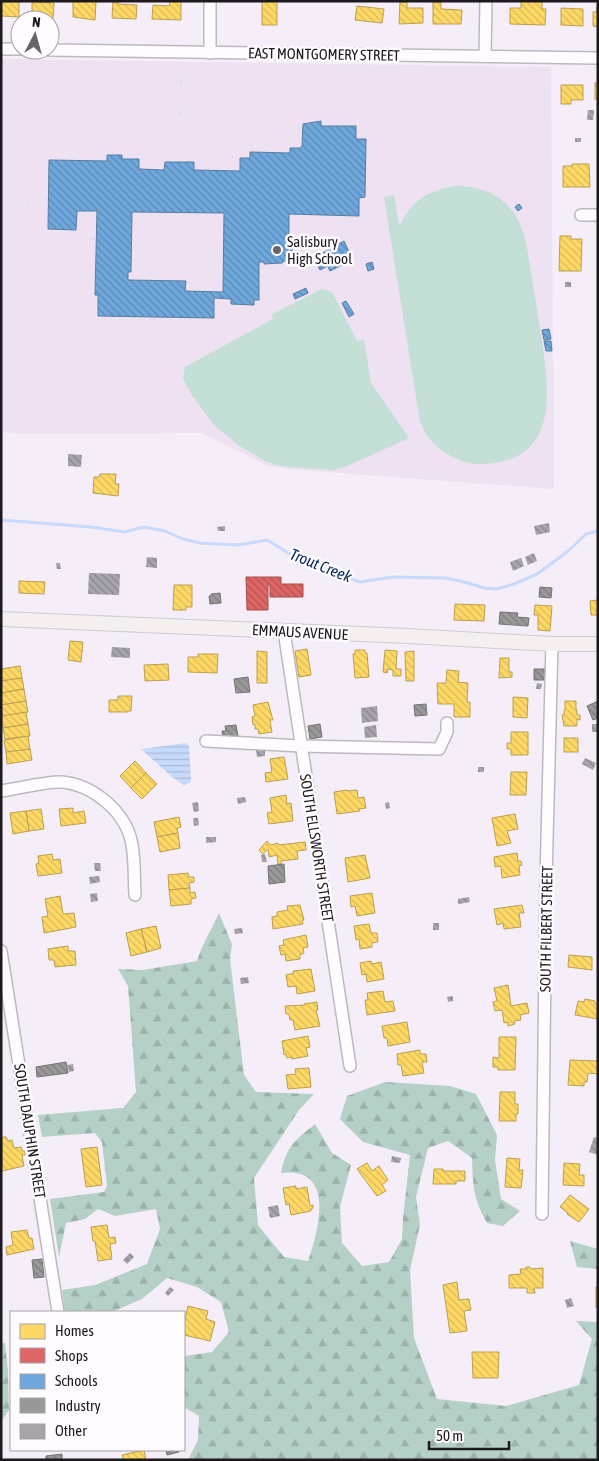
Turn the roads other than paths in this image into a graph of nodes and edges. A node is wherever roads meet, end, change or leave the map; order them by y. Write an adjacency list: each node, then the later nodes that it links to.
1 (210, 1): 4 (street)
2 (486, 1): 5 (street)
3 (60, 50): 4 (street, EAST MONTGOMERY STREET)
4 (210, 53): 5 (street, EAST MONTGOMERY STREET)
5 (485, 56): 6 (street, EAST MONTGOMERY STREET)
6 (598, 58)
7 (581, 214): 8 (street)
8 (598, 215)
9 (1, 619): 10 (main road, EMMAUS AVENUE)
10 (284, 631): 11 (main road, EMMAUS AVENUE); 15 (street, SOUTH ELLSWORTH STREET)
11 (552, 644): 12 (main road, EMMAUS AVENUE); 20 (street, SOUTH FILBERT STREET)
12 (598, 644)
13 (446, 723): 15 (street)
14 (206, 741): 15 (street)
15 (302, 746): 19 (street, SOUTH ELLSWORTH STREET)
16 (1, 791): 17 (street)
17 (135, 895)
18 (1, 951): 21 (street, SOUTH DAUPHIN STREET)
19 (350, 1066)
20 (542, 1214)
21 (58, 1311)

